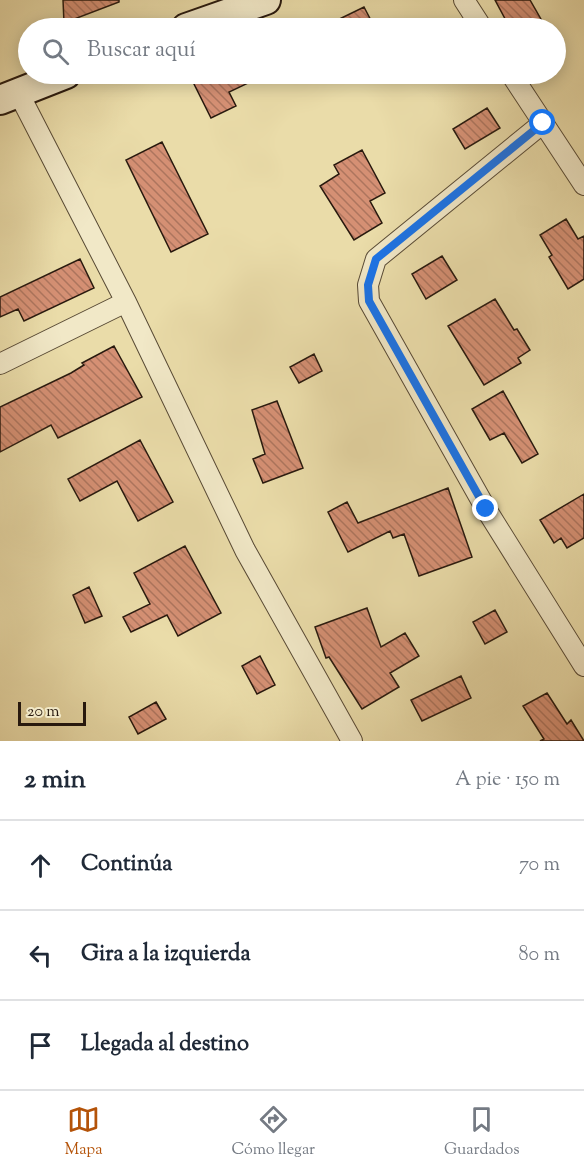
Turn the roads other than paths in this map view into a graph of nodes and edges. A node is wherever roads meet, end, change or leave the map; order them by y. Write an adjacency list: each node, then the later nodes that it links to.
1 (266, 0): 3 (main road)
2 (464, 0): 4 (street)
3 (215, 18)
4 (476, 18)
5 (40, 84): 7 (main road)
6 (518, 84): 8 (street)
7 (9, 96): 10 (street)
8 (543, 123): 9 (street); 12 (street)
9 (584, 185)
10 (126, 302): 11 (street); 13 (street)
11 (0, 364)
12 (584, 666)
13 (352, 741)

